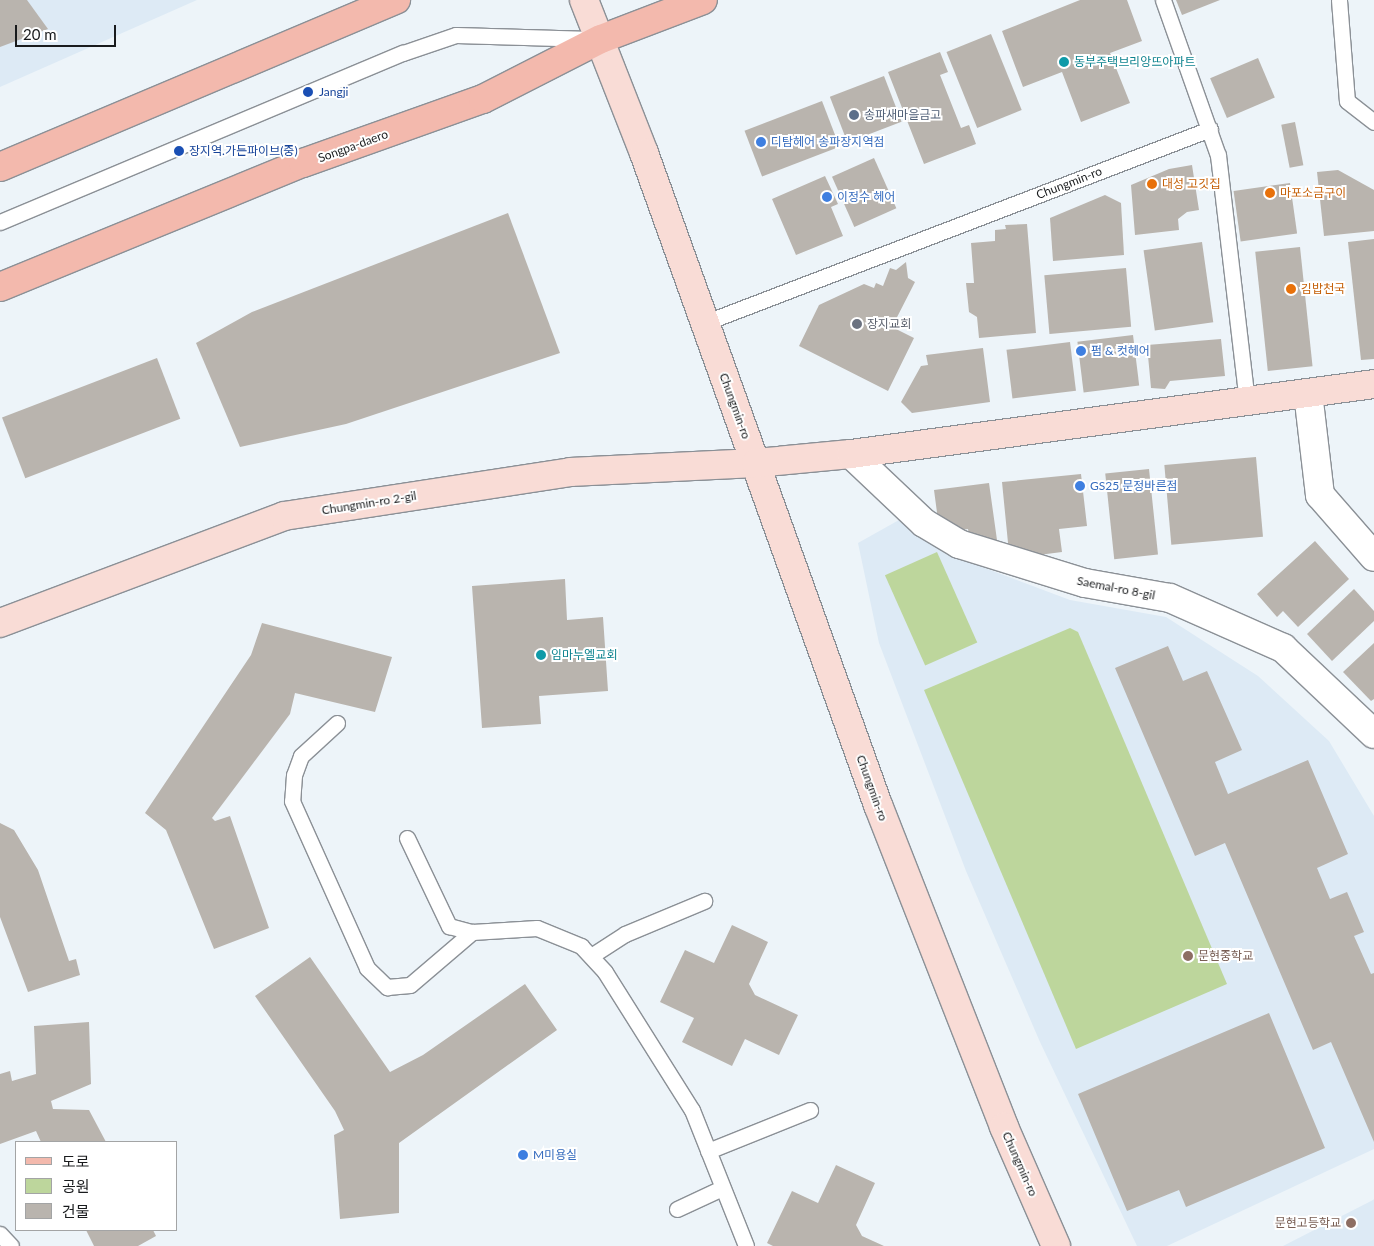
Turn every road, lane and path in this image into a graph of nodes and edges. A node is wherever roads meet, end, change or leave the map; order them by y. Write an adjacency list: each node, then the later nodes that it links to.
1 (396, 0): 9 (main road)
2 (584, 0): 6 (street, Chungmin-ro)
3 (703, 0): 6 (main road, Songpa-daero)
4 (1163, 0): 8 (lane)
5 (1339, 0): 7 (lane)
6 (601, 40): 10 (lane); 11 (main road, Songpa-daero); 12 (street, Chungmin-ro)
7 (1374, 122)
8 (1210, 129): 12 (lane, Chungmin-ro); 15 (lane)
9 (0, 167)
10 (0, 222)
11 (0, 287)
12 (704, 323): 17 (street, Chungmin-ro)
13 (1374, 384): 14 (street)
14 (1308, 393): 15 (street); 18 (street)
15 (1247, 401): 16 (street)
16 (851, 454): 17 (street); 21 (street, Saemal-ro 8-gil)
17 (756, 463): 19 (street, Chungmin-ro 2-gil); 33 (street, Chungmin-ro)
18 (1374, 557)
19 (0, 623)
20 (337, 723): 24 (lane)
21 (1374, 734)
22 (407, 838): 24 (lane)
23 (704, 901): 25 (lane)
24 (472, 932): 25 (lane)
25 (591, 956): 27 (lane)
26 (810, 1110): 27 (lane)
27 (708, 1151): 28 (lane)
28 (722, 1188): 29 (lane); 32 (lane)
29 (677, 1209)
30 (0, 1234): 31 (lane)
31 (11, 1246)
32 (746, 1246)
33 (1056, 1246)

